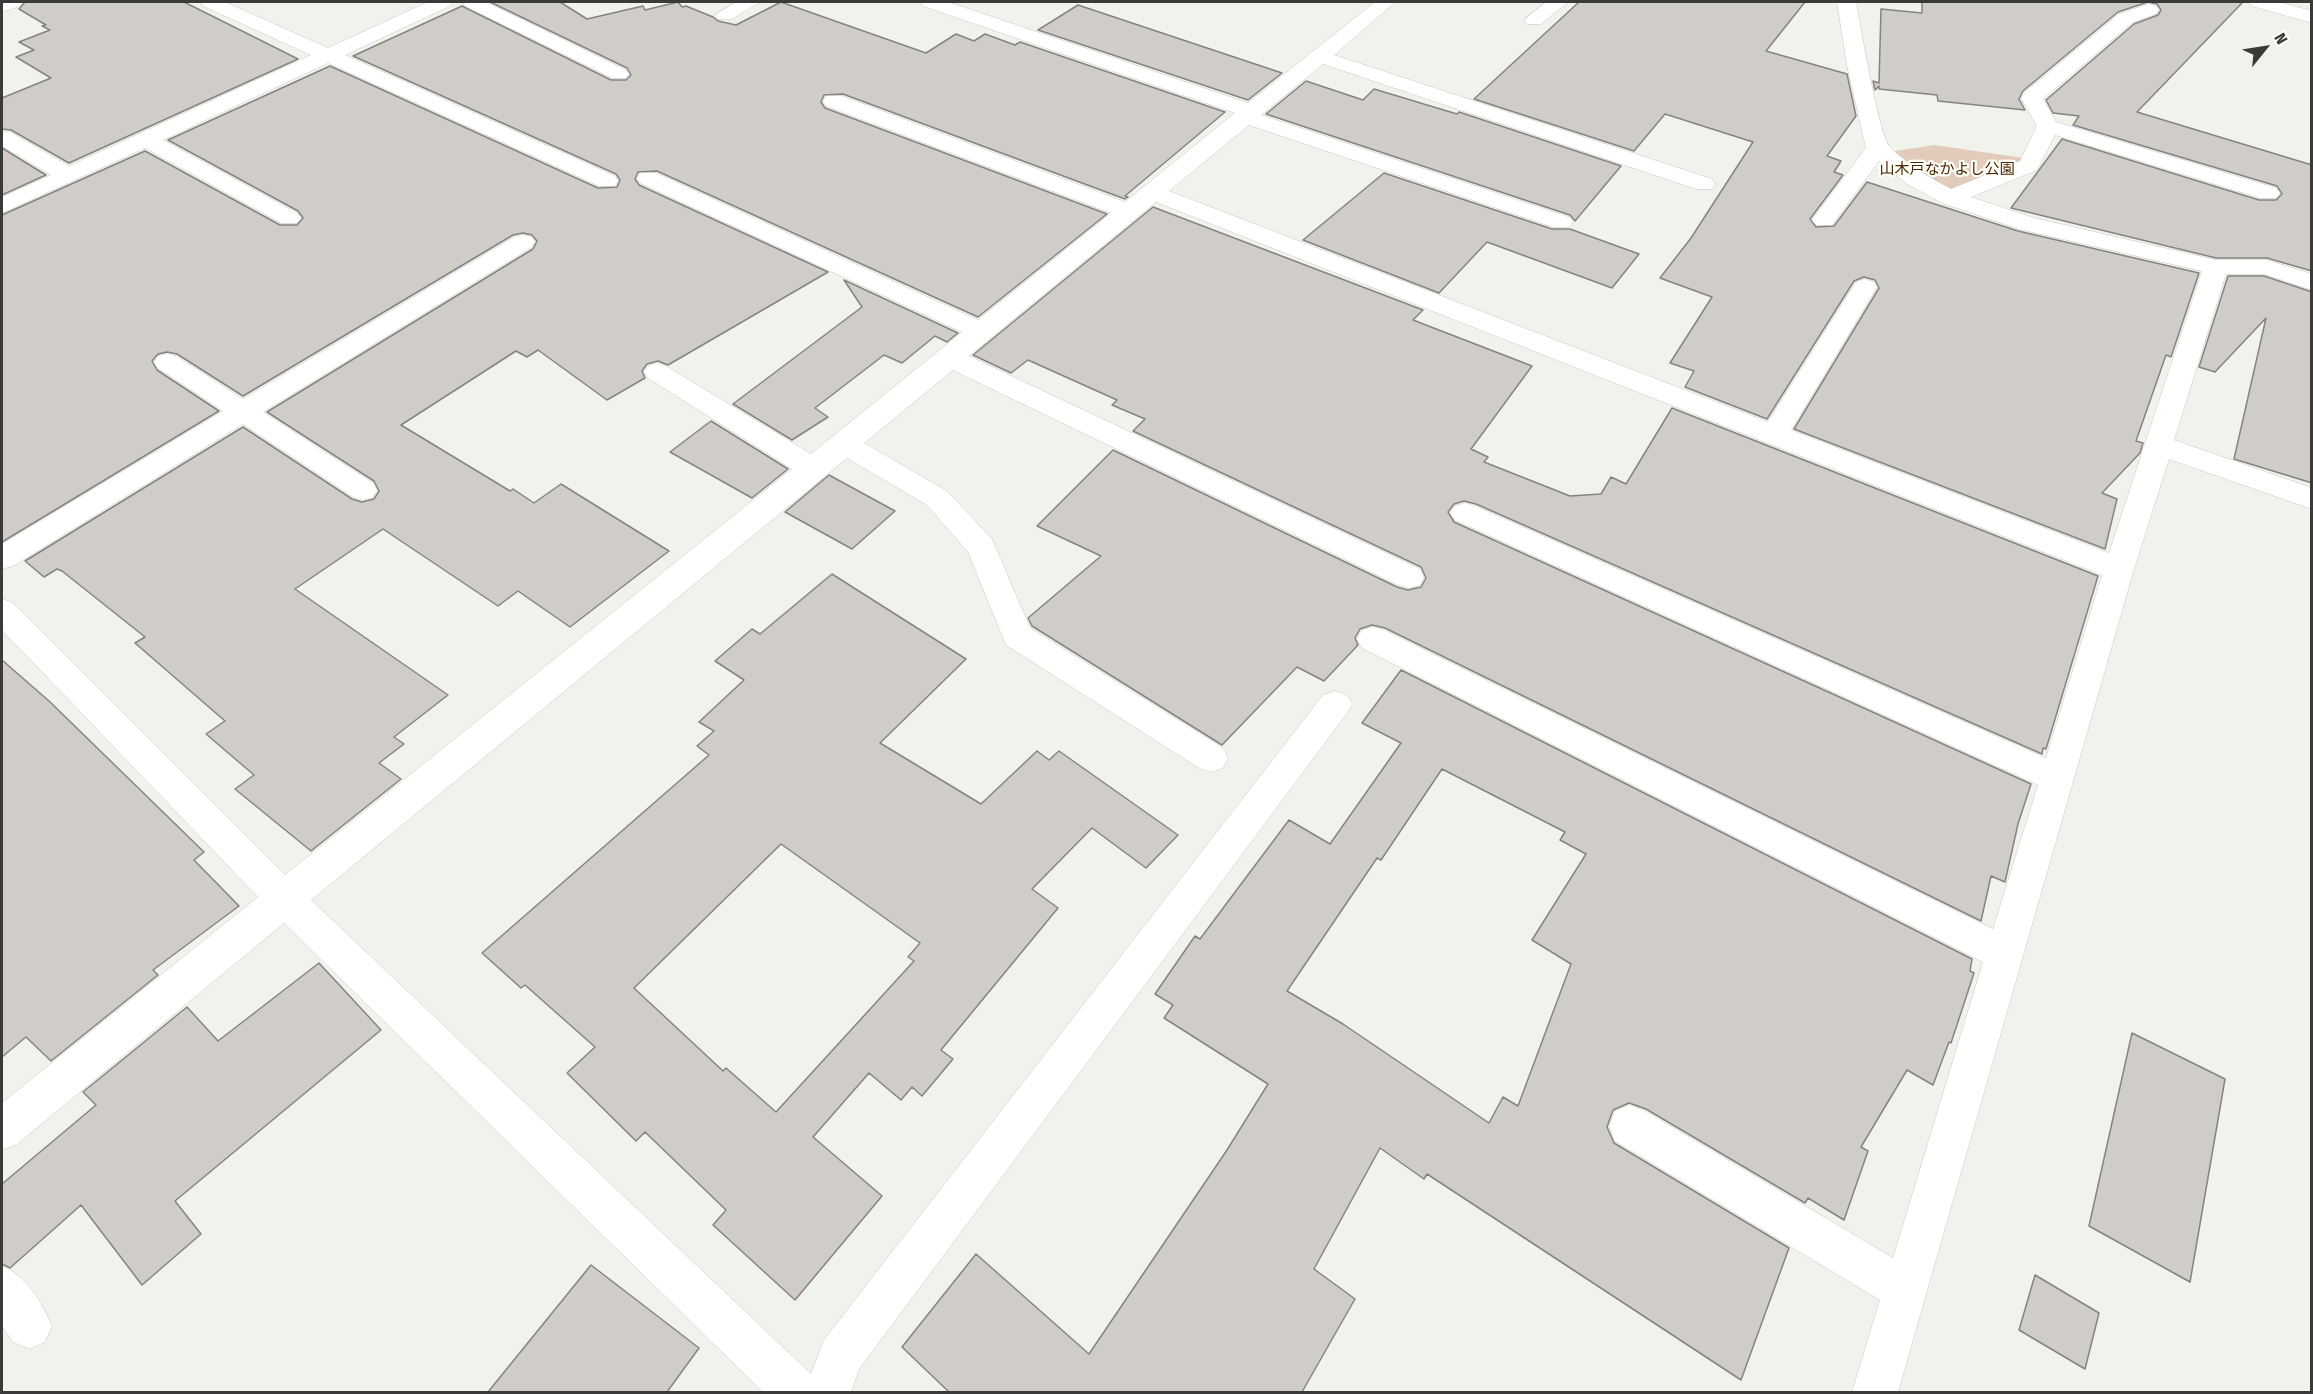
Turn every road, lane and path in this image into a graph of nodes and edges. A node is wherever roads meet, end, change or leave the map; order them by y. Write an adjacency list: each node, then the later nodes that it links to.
1 (13, 2): 11 (street)
2 (210, 2): 17 (street)
3 (443, 2): 17 (street)
4 (472, 2): 19 (street)
5 (750, 2): 14 (street)
6 (930, 2): 21 (street)
7 (1386, 2): 18 (street)
8 (1558, 2): 16 (street)
9 (1846, 2): 25 (street)
10 (2259, 2): 12 (street)
11 (2, 6)
12 (2286, 6): 15 (street)
13 (2149, 10): 22 (street)
14 (725, 15)
15 (2312, 17)
16 (1534, 20)
17 (325, 56): 24 (street); 28 (street)
18 (1318, 57): 21 (street); 29 (street)
19 (619, 74)
20 (834, 101): 34 (street)
21 (1249, 115): 30 (street); 37 (street)
22 (2048, 126): 31 (street); 32 (street)
23 (2, 137): 26 (street)
24 (147, 140): 26 (street); 35 (street)
25 (1877, 148): 32 (street); 36 (street)
26 (69, 176): 33 (street)
27 (648, 178): 44 (street)
28 (607, 181)
29 (1704, 184)
30 (1151, 192): 34 (street); 49 (street)
31 (2268, 193)
32 (1950, 198): 40 (street)
33 (2, 206)
34 (1128, 211): 44 (street)
35 (289, 218)
36 (1824, 220)
37 (1561, 222)
38 (523, 242): 48 (street)
39 (2312, 259): 41 (street)
40 (2216, 267): 41 (street); 51 (street)
41 (2267, 267): 42 (street)
42 (2312, 283)
43 (1865, 287): 49 (street)
44 (981, 330): 45 (street)
45 (949, 357): 50 (street); 58 (street)
46 (167, 362): 48 (street)
47 (657, 372): 52 (street)
48 (243, 412): 53 (street); 56 (street)
49 (1774, 435): 57 (street)
50 (843, 443): 52 (street); 62 (street)
51 (2159, 445): 54 (street); 57 (street)
52 (812, 468): 64 (street)
53 (363, 490)
54 (2312, 499)
55 (1465, 513): 63 (street)
56 (2, 558)
57 (2118, 569): 63 (street)
58 (1409, 577)
59 (2, 611): 64 (street)
60 (1373, 639): 65 (street)
61 (1335, 704): 72 (street)
62 (1211, 758)
63 (2057, 778): 65 (street)
64 (284, 899): 67 (street); 71 (street)
65 (2005, 954): 69 (street)
66 (1630, 1126): 69 (street)
67 (2, 1129)
68 (2, 1288): 70 (street)
69 (1905, 1290): 73 (street)
70 (29, 1326)
71 (796, 1392)
72 (828, 1392)
73 (1875, 1392)

